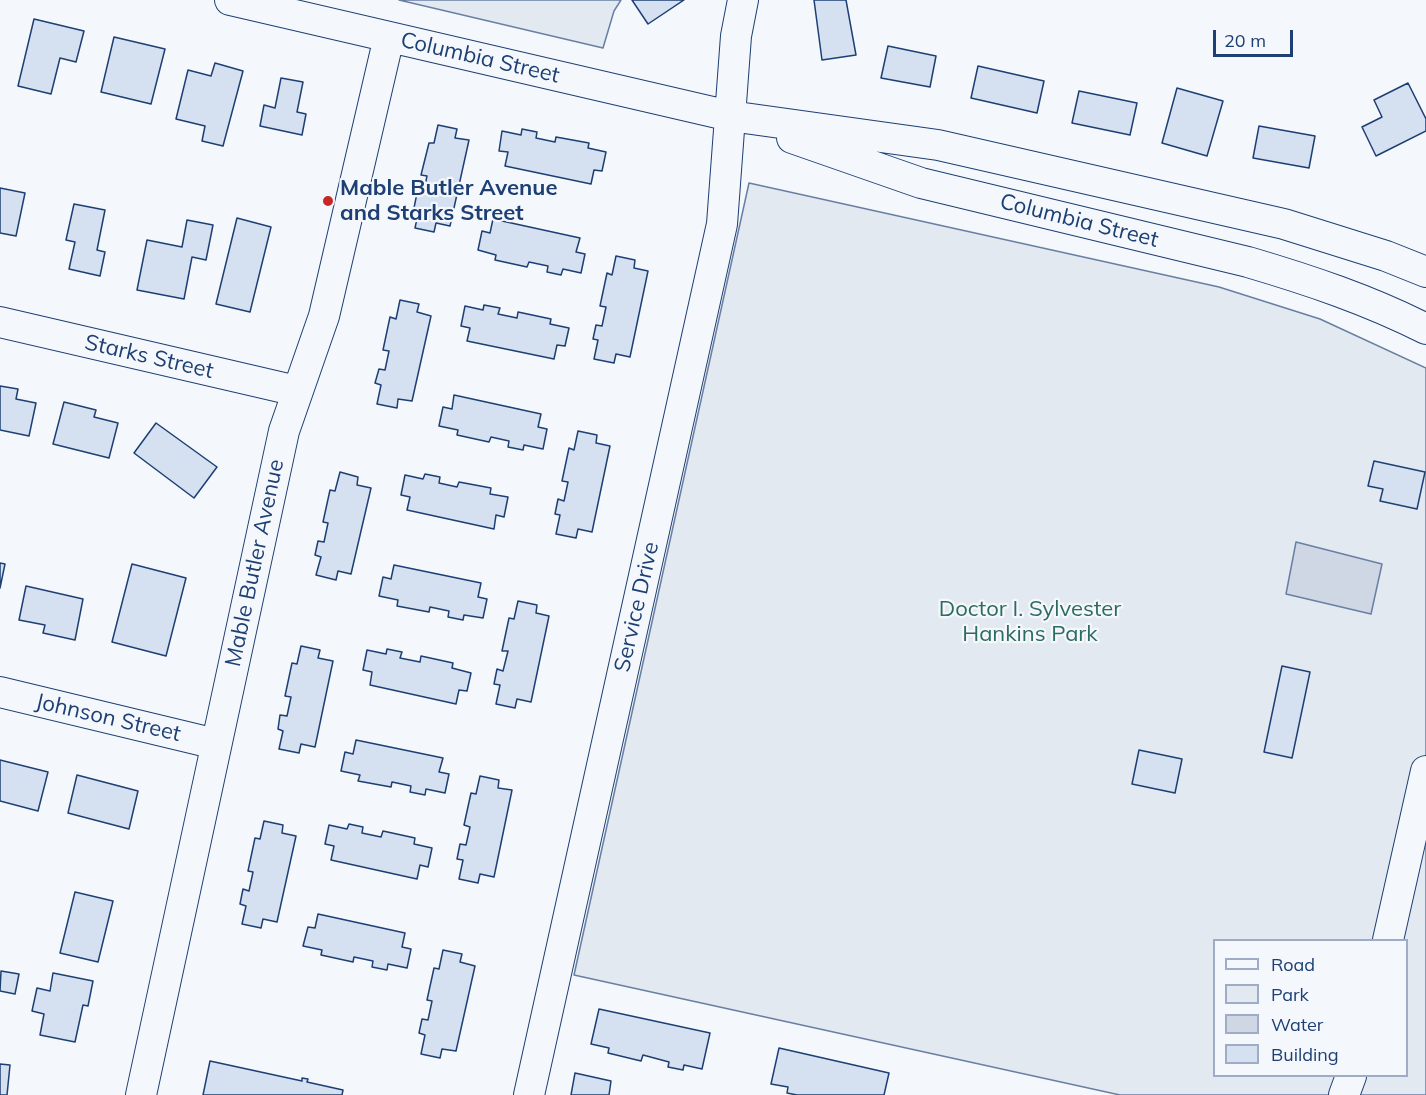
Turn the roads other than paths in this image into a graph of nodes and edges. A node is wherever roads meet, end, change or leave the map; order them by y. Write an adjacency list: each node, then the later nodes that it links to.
1 (230, 0): 3 (street, Columbia Street)
2 (743, 0): 4 (street, Service Drive)
3 (389, 37): 4 (street, Columbia Street); 8 (street, Mable Butler Avenue)
4 (730, 116): 5 (street, Columbia Street); 7 (street, Columbia Street); 15 (street, Service Drive)
5 (1426, 272)
6 (0, 322): 8 (street, Starks Street)
7 (1426, 329)
8 (297, 392): 10 (street, Mable Butler Avenue)
9 (0, 692): 10 (street, Johnson Street)
10 (216, 744): 14 (street, Mable Butler Avenue)
11 (1426, 771): 12 (street)
12 (1388, 939)
13 (1351, 1077): 16 (street)
14 (141, 1095)
15 (529, 1095)
16 (1344, 1095)

